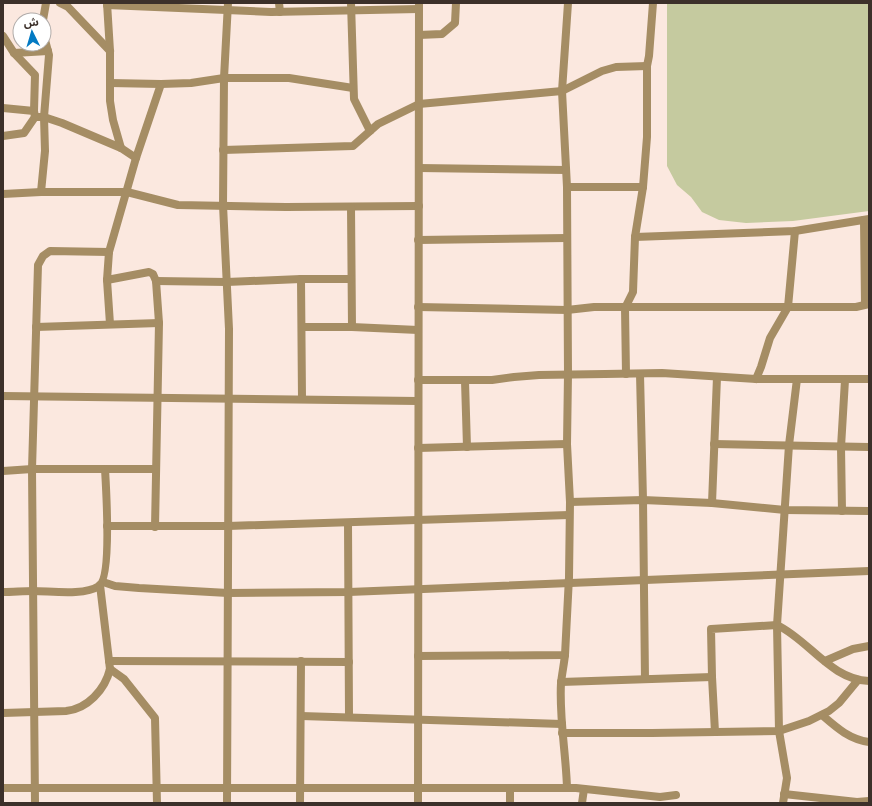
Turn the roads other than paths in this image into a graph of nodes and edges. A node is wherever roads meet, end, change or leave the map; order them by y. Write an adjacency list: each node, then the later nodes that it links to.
1 (60, 3): 14 (street)
2 (279, 3): 11 (street)
3 (456, 3): 12 (street)
4 (568, 3): 25 (street)
5 (653, 3): 18 (street)
6 (107, 4): 7 (street); 14 (street)
7 (174, 6): 9 (street)
8 (419, 6): 10 (street); 12 (street)
9 (228, 7): 11 (street); 21 (street)
10 (351, 7): 11 (street); 24 (street)
11 (280, 12)
12 (419, 35): 26 (street)
13 (3, 36): 17 (street)
14 (110, 50): 22 (street)
15 (31, 52): 17 (street)
16 (48, 52): 20 (street)
17 (14, 53): 19 (street)
18 (647, 66): 25 (street); 37 (street)
19 (35, 75): 20 (street); 28 (street)
20 (48, 77): 28 (street)
21 (224, 78): 23 (street); 24 (street); 32 (street)
22 (110, 83): 23 (street); 31 (street)
23 (161, 84): 33 (street)
24 (353, 88): 29 (street)
25 (562, 92): 26 (street); 35 (street)
26 (419, 104): 29 (street); 34 (street)
27 (3, 108): 28 (street)
28 (38, 115): 30 (street); 31 (street); 38 (street)
29 (370, 131): 32 (street)
30 (3, 136)
31 (121, 148): 33 (street)
32 (223, 150): 41 (street)
33 (136, 158): 39 (street)
34 (419, 168): 35 (street); 42 (street)
35 (566, 170): 36 (street)
36 (567, 187): 37 (street); 47 (street)
37 (643, 187): 46 (street)
38 (41, 192): 39 (street); 40 (street)
39 (127, 192): 41 (street); 49 (street)
40 (3, 194)
41 (223, 205): 43 (street); 54 (street)
42 (419, 206): 43 (street); 48 (street)
43 (351, 207): 51 (street)
44 (866, 219): 45 (street); 55 (street)
45 (795, 231): 46 (street); 57 (street)
46 (635, 237): 58 (street)
47 (567, 238): 48 (street); 59 (street)
48 (418, 240): 56 (street)
49 (109, 252): 52 (street); 62 (street)
50 (301, 279): 51 (street); 54 (street); 63 (street)
51 (352, 279): 64 (street)
52 (107, 280): 53 (street); 61 (street)
53 (156, 281): 54 (street); 60 (street)
54 (227, 282): 79 (street)
55 (867, 304): 57 (street)
56 (418, 307): 59 (street); 65 (street)
57 (788, 307): 58 (street); 70 (street)
58 (625, 308): 59 (street); 67 (street)
59 (567, 310): 66 (street)
60 (159, 323): 61 (street); 78 (street)
61 (110, 324): 62 (street)
62 (36, 327): 76 (street)
63 (302, 327): 64 (street); 80 (street)
64 (352, 327): 65 (street)
65 (418, 330): 73 (street)
66 (568, 374): 67 (street); 75 (street); 82 (street)
67 (626, 374): 68 (street)
68 (640, 374): 69 (street); 93 (street)
69 (717, 377): 70 (street); 83 (street)
70 (756, 379): 71 (street)
71 (797, 379): 74 (street); 84 (street)
72 (869, 379): 74 (street)
73 (418, 380): 75 (street); 81 (street)
74 (845, 380): 87 (street)
75 (465, 381): 86 (street)
76 (33, 395): 77 (street); 78 (street); 89 (street)
77 (3, 396)
78 (158, 397): 79 (street); 91 (street)
79 (229, 398): 80 (street); 103 (street)
80 (302, 399): 81 (street)
81 (418, 401): 88 (street)
82 (567, 444): 86 (street); 94 (street)
83 (714, 444): 84 (street); 95 (street)
84 (789, 445): 87 (street); 96 (street)
85 (869, 446): 87 (street)
86 (467, 447): 88 (street)
87 (841, 447): 97 (street)
88 (418, 448): 100 (street)
89 (32, 469): 90 (street); 92 (street); 111 (street)
90 (105, 469): 91 (street); 102 (street)
91 (156, 470): 104 (street)
92 (3, 471)
93 (643, 500): 94 (street); 95 (street); 107 (street)
94 (570, 502): 99 (street)
95 (712, 503): 96 (street)
96 (785, 510): 97 (street); 106 (street)
97 (842, 511): 98 (street)
98 (869, 511)
99 (569, 515): 100 (street); 108 (street)
100 (418, 520): 101 (street); 110 (street)
101 (348, 522): 103 (street); 113 (street)
102 (107, 526): 104 (street); 109 (street)
103 (228, 526): 104 (street); 114 (street)
104 (155, 527)
105 (869, 571): 106 (street)
106 (780, 574): 107 (street); 115 (street)
107 (643, 580): 108 (street); 125 (street)
108 (568, 583): 110 (street); 117 (street)
109 (101, 584): 111 (street); 114 (street); 123 (street)
110 (418, 589): 113 (street); 118 (street)
111 (33, 591): 112 (street); 129 (street)
112 (3, 592)
113 (349, 592): 114 (street); 122 (street)
114 (228, 593): 119 (street)
115 (777, 625): 121 (street); 124 (street); 136 (street)
116 (869, 646): 121 (street)
117 (565, 655): 118 (street); 128 (street)
118 (418, 656): 134 (street)
119 (228, 661): 120 (street); 123 (street); 142 (street)
120 (301, 661): 122 (street); 132 (street)
121 (825, 661): 126 (street)
122 (349, 662): 133 (street)
123 (110, 665): 129 (street); 141 (street)
124 (712, 677): 125 (street); 137 (street)
125 (645, 679): 128 (street)
126 (858, 680): 127 (street); 131 (street)
127 (869, 681)
128 (561, 682): 135 (street)
129 (35, 712): 130 (street); 145 (street)
130 (3, 713)
131 (822, 715): 136 (street); 139 (street)
132 (301, 716): 133 (street); 146 (street)
133 (349, 717): 134 (street)
134 (418, 719): 135 (street); 147 (street)
135 (562, 724): 138 (street)
136 (779, 731): 137 (street); 149 (street)
137 (715, 732): 138 (street)
138 (562, 733): 144 (street)
139 (869, 742)
140 (3, 788): 145 (street)
141 (156, 788): 142 (street); 145 (street); 155 (street)
142 (227, 788): 146 (street); 156 (street)
143 (510, 788): 144 (street); 147 (street); 159 (street)
144 (567, 788): 148 (street)
145 (35, 789): 154 (street)
146 (300, 789): 147 (street); 157 (street)
147 (418, 789): 158 (street)
148 (584, 789): 151 (street); 160 (street)
149 (784, 794): 153 (street); 161 (street)
150 (676, 795): 151 (street)
151 (660, 800)
152 (869, 801): 153 (street)
153 (857, 802)
154 (35, 803)
155 (157, 803)
156 (227, 803)
157 (300, 803)
158 (418, 803)
159 (510, 803)
160 (582, 803)
161 (783, 803)

